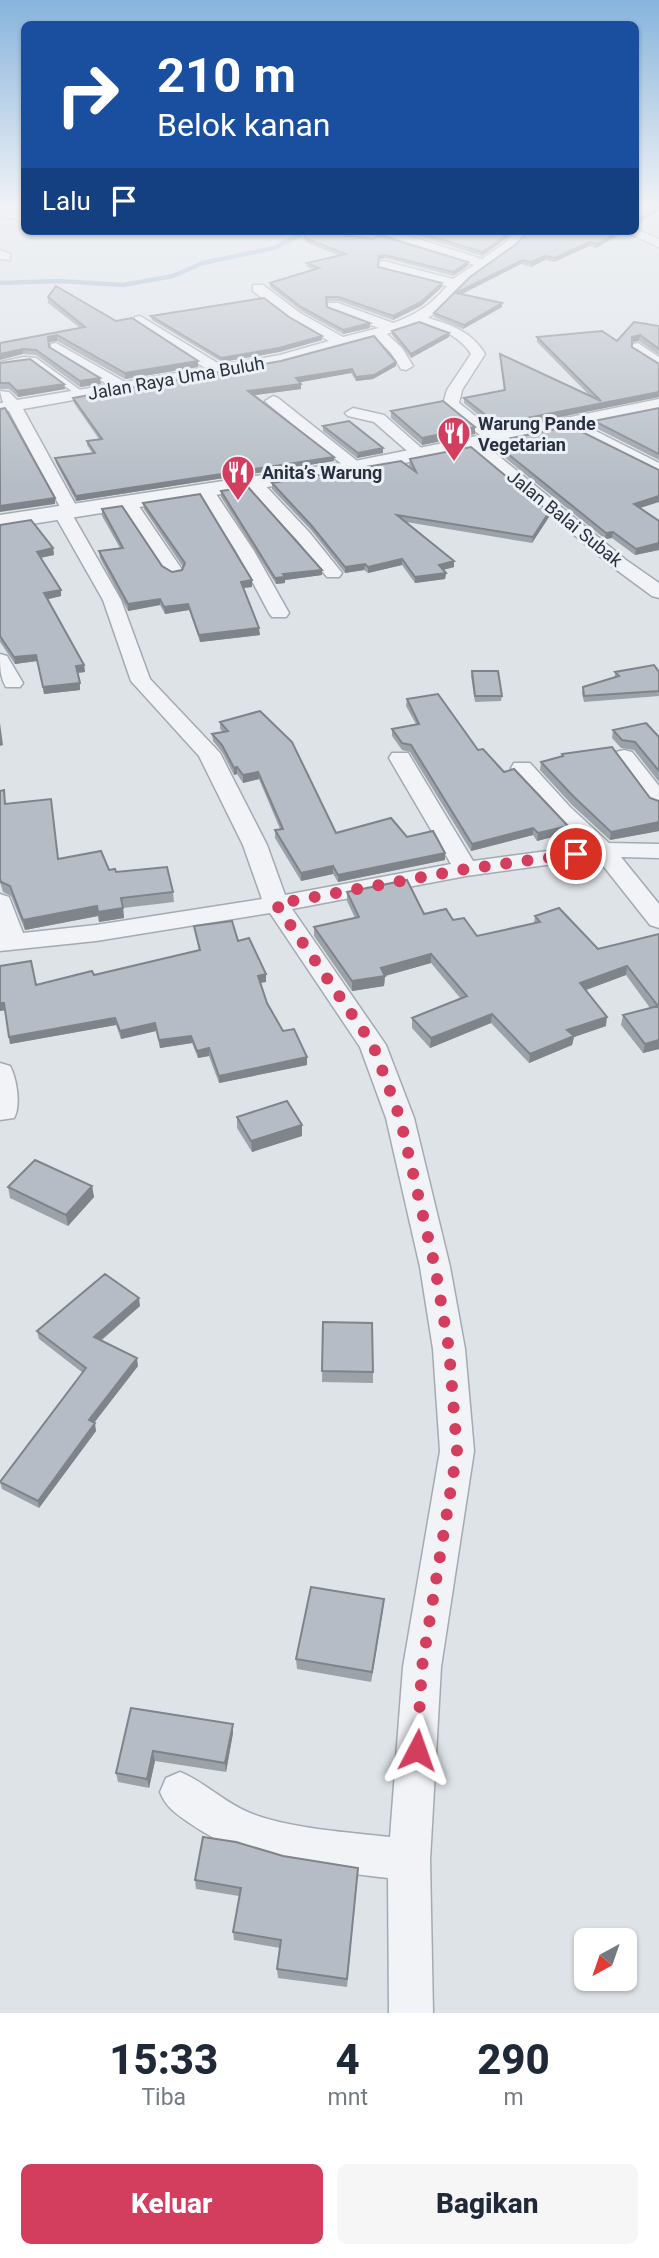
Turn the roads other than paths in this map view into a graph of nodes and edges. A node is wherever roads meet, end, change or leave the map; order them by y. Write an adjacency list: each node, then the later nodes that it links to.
1 (272, 299): 7 (street)
2 (442, 299): 4 (street, Jalan Raya Uma Buluh)
3 (333, 306): 6 (street)
4 (417, 319): 6 (street, Jalan Raya Uma Buluh); 22 (street)
5 (139, 320): 13 (street)
6 (385, 330): 7 (street, Jalan Raya Uma Buluh); 12 (street)
7 (342, 343): 13 (street, Jalan Raya Uma Buluh)
8 (57, 346): 14 (street)
9 (638, 347): 11 (street)
10 (0, 364): 16 (lane)
11 (659, 364)
12 (406, 366)
13 (219, 371): 14 (street, Jalan Raya Uma Buluh)
14 (123, 387): 16 (street, Jalan Raya Uma Buluh)
15 (0, 391): 19 (street)
16 (83, 394): 19 (street, Jalan Raya Uma Buluh)
17 (273, 401): 25 (street)
18 (659, 405): 21 (street)
19 (7, 407): 30 (street)
20 (353, 413): 24 (street)
21 (568, 422): 22 (street); 26 (street)
22 (493, 438): 23 (street)
23 (472, 442): 24 (street); 34 (street, Jalan Balai Subak)
24 (419, 453): 25 (street)
25 (355, 467): 27 (street)
26 (659, 469)
27 (254, 484): 28 (street); 33 (street)
28 (206, 492): 29 (street); 35 (street)
29 (128, 503): 30 (street); 32 (street)
30 (66, 511): 31 (street); 46 (street)
31 (0, 522)
32 (174, 571)
33 (333, 573)
34 (659, 592)
35 (279, 613)
36 (0, 660): 37 (street)
37 (13, 683)
38 (624, 757): 41 (street)
39 (400, 758): 44 (street)
40 (522, 768): 42 (street)
41 (659, 800)
42 (603, 850): 43 (street); 44 (street); 47 (street)
43 (659, 851)
44 (466, 869): 46 (street)
45 (0, 902): 48 (street)
46 (276, 904): 48 (street); 52 (street)
47 (659, 920)
48 (7, 942)
49 (0, 1073): 50 (street)
50 (4, 1111)
51 (180, 1792): 52 (street)
52 (410, 1860): 53 (street)
53 (411, 2013)

